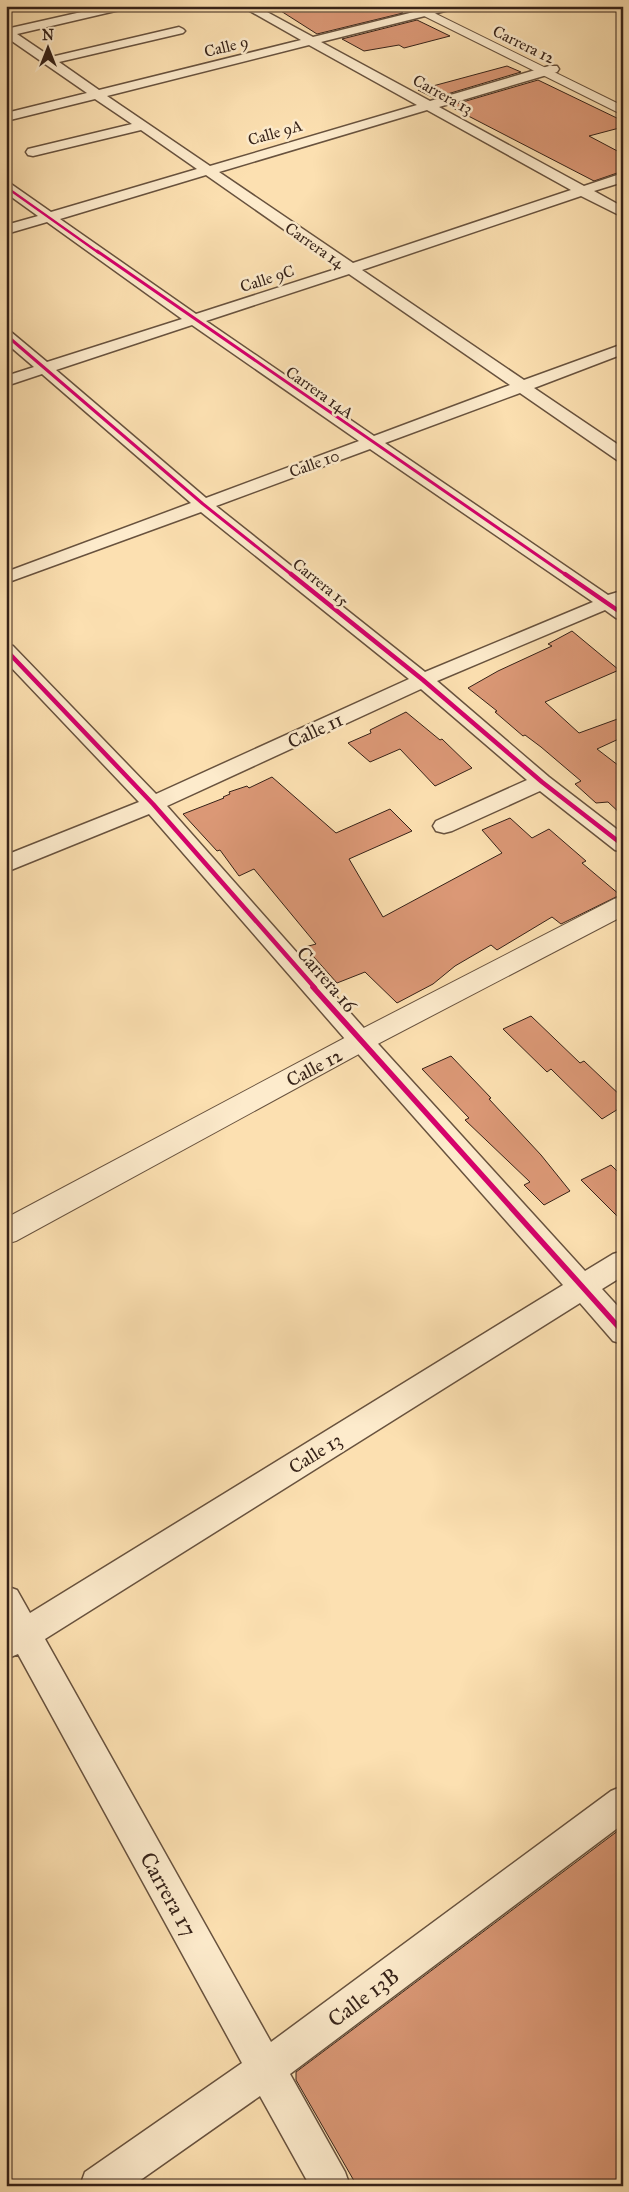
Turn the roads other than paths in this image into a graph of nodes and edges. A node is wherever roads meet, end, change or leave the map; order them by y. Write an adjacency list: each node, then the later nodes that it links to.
1 (70, 6): 7 (street)
2 (124, 6): 7 (street)
3 (247, 6): 10 (street, Carrera 13)
4 (410, 6): 6 (street, Carrera 12)
5 (453, 6): 6 (street, Calle 9)
6 (428, 10): 10 (street, Calle 9); 12 (street, Carrera 12)
7 (86, 15): 9 (street)
8 (179, 31): 11 (street)
9 (7, 33): 11 (street, Carrera 14)
10 (311, 42): 13 (street, Calle 9); 15 (street, Carrera 13)
11 (49, 61): 13 (street, Carrera 14)
12 (548, 70): 14 (street, Carrera 12); 15 (street, Calle 9A); 16 (street, Carrera 12)
13 (97, 94): 17 (street, Calle 9); 18 (street, Carrera 14)
14 (623, 103)
15 (430, 105): 20 (street, Calle 9A); 23 (street, Carrera 13)
16 (623, 111)
17 (6, 117)
18 (142, 126): 19 (street); 20 (street, Carrera 14)
19 (33, 152)
20 (207, 170): 25 (street, Calle 9A); 27 (street, Carrera 14)
21 (623, 177): 23 (street, Calle 9C)
22 (6, 187): 25 (street, Carrera 14A)
23 (582, 190): 24 (street, Carrera 13); 27 (street, Calle 9C)
24 (623, 213)
25 (49, 217): 26 (street, Calle 9A); 28 (street, Carrera 14A)
26 (6, 230)
27 (350, 269): 28 (street, Calle 9C); 33 (street, Carrera 14)
28 (194, 320): 31 (street, Calle 9C); 34 (street, Carrera 14A)
29 (6, 335): 31 (street, Carrera 15)
30 (623, 349): 33 (street, Calle 10)
31 (46, 368): 32 (street, Calle 9C); 36 (street, Carrera 15)
32 (6, 381)
33 (520, 387): 34 (street, Calle 10); 35 (street, Carrera 14)
34 (371, 442): 36 (street, Calle 10); 38 (street, Carrera 14A)
35 (623, 456)
36 (203, 504): 37 (street, Calle 10); 40 (street, Carrera 15)
37 (6, 578)
38 (617, 604): 40 (street, Calle 11)
39 (6, 650): 42 (street, Carrera 16)
40 (423, 680): 41 (street, Carrera 15); 42 (street, Calle 11)
41 (542, 782): 43 (street); 44 (street, Carrera 15)
42 (153, 804): 45 (street, Calle 11); 47 (street, Carrera 16)
43 (444, 826)
44 (623, 845)
45 (6, 864)
46 (623, 905): 47 (street, Calle 12)
47 (362, 1041): 48 (street, Calle 12); 50 (street, Carrera 16)
48 (6, 1232)
49 (623, 1262): 50 (street, Calle 13)
50 (582, 1286): 51 (street, Carrera 16); 53 (street, Calle 13)
51 (623, 1332)
52 (6, 1601): 53 (street, Carrera 17)
53 (15, 1638): 55 (street, Carrera 17)
54 (623, 1803): 55 (street, Calle 13B)
55 (266, 2069): 56 (street, Calle 13B); 57 (street, Carrera 17)
56 (99, 2186)
57 (331, 2186)

